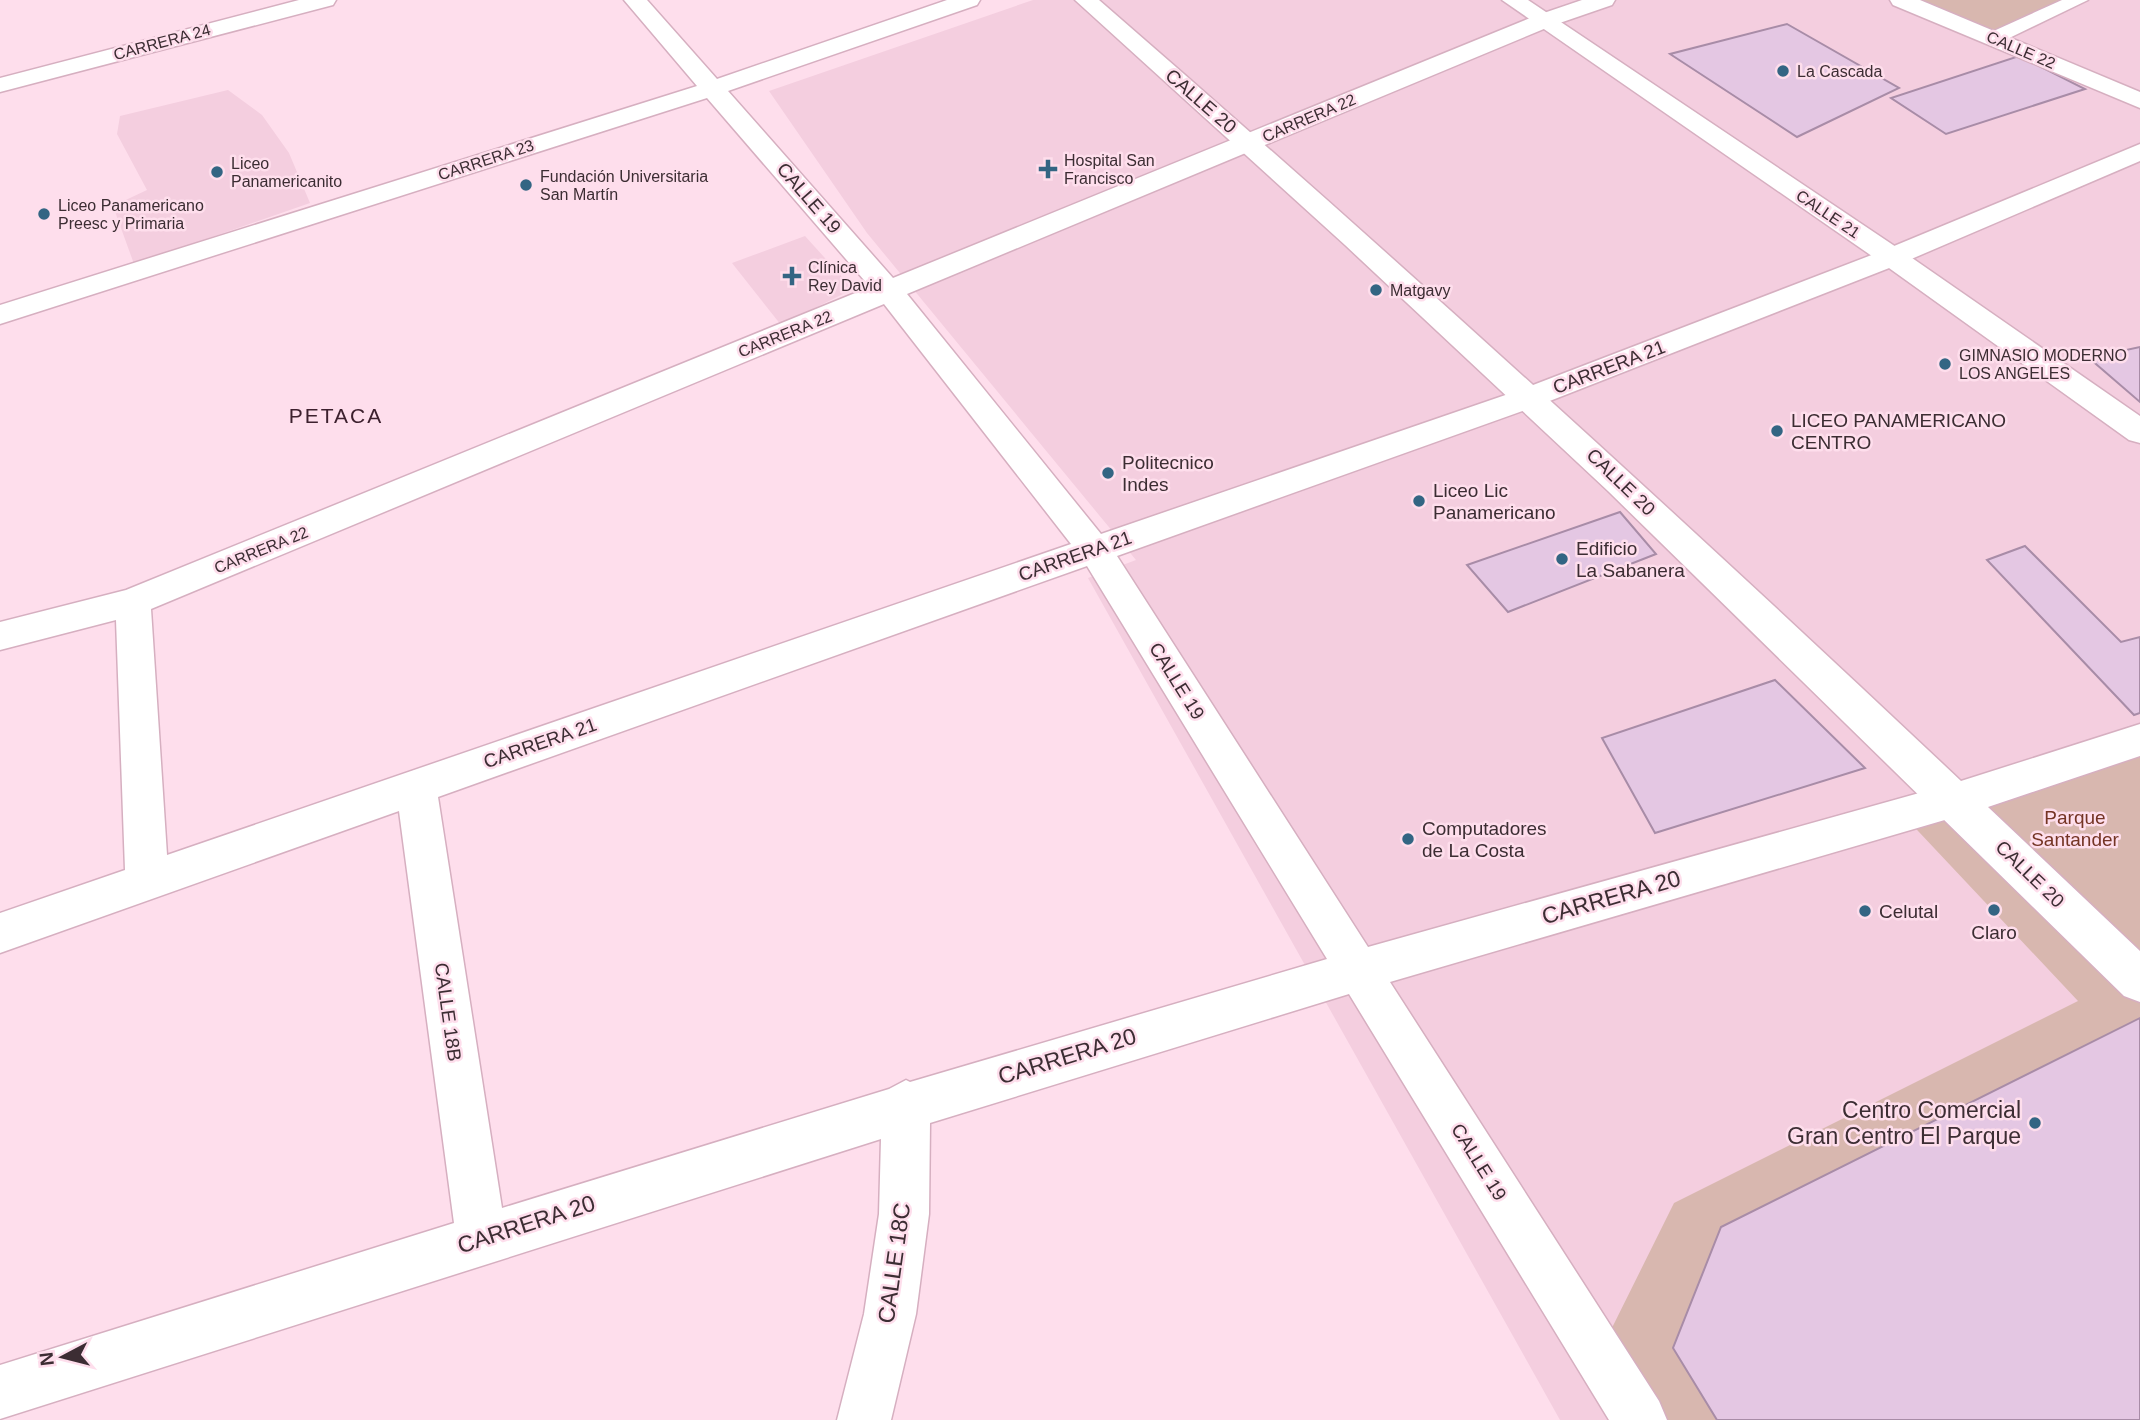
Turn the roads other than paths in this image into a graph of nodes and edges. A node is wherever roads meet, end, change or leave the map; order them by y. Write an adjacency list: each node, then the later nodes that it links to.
1 (325, 0): 11 (street, CARRERA 24)
2 (635, 0): 12 (street, CALLE 19)
3 (969, 0): 12 (street, CARRERA 23)
4 (1086, 0): 14 (street, CALLE 20)
5 (1513, 0): 9 (street, CALLE 21)
6 (1604, 0): 9 (street, CARRERA 22)
7 (1901, 0): 10 (street, CALLE 22)
8 (2078, 0): 10 (street)
9 (1543, 21): 14 (street, CARRERA 22); 16 (street, CALLE 21)
10 (1994, 38): 13 (street, CALLE 22)
11 (0, 85)
12 (714, 88): 17 (street, CALLE 19); 18 (street, CARRERA 23)
13 (2140, 101)
14 (1250, 143): 17 (street, CARRERA 22); 19 (street, CALLE 20)
15 (2140, 152): 16 (street, CARRERA 21)
16 (1892, 257): 19 (street, CARRERA 21); 20 (street, CALLE 21)
17 (890, 292): 21 (street, CALLE 19); 22 (street, CARRERA 22)
18 (0, 315)
19 (1531, 397): 21 (street, CARRERA 21); 26 (street, CALLE 20)
20 (2140, 432)
21 (1094, 549): 25 (street, CARRERA 21); 29 (street, CALLE 19)
22 (134, 602): 23 (street, CARRERA 22); 27 (street)
23 (0, 636)
24 (2140, 740): 26 (street, CARRERA 20)
25 (416, 786): 27 (street, CARRERA 21); 32 (street, CALLE 18B)
26 (1955, 800): 29 (street, CARRERA 20); 30 (street, CALLE 20)
27 (147, 882): 28 (street, CARRERA 21)
28 (0, 933)
29 (1358, 969): 31 (street, CARRERA 20); 35 (street, CALLE 19)
30 (2140, 981)
31 (906, 1104): 32 (street, CARRERA 20); 34 (street, CALLE 18C)
32 (481, 1238): 33 (street, CARRERA 20)
33 (0, 1392)
34 (864, 1420)
35 (1640, 1420)

